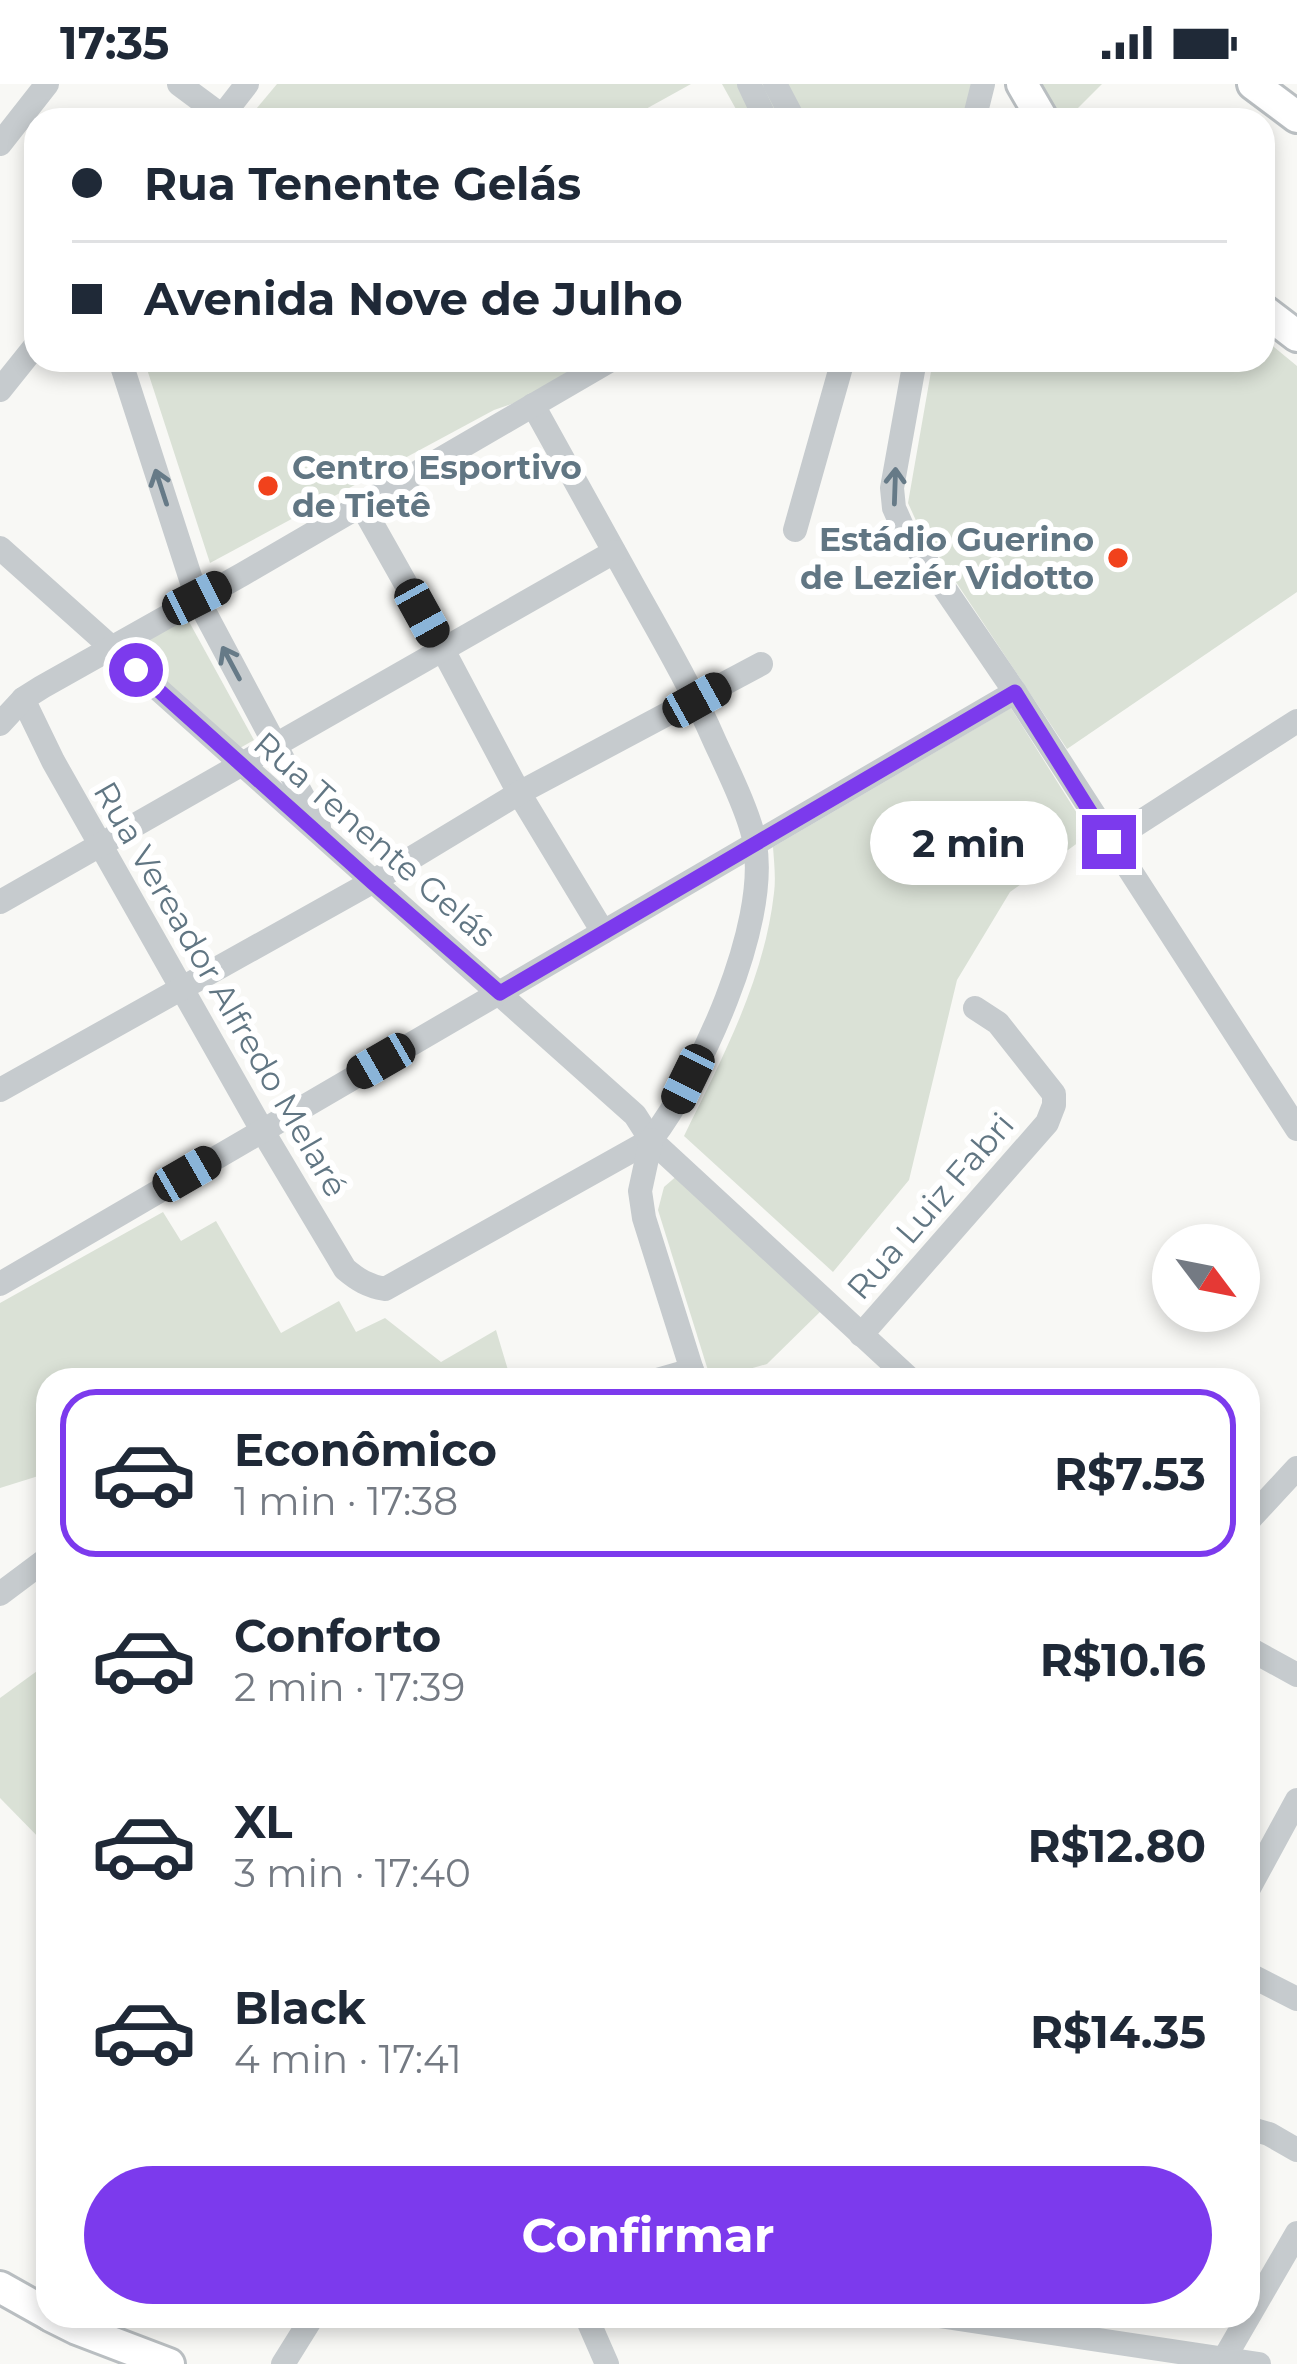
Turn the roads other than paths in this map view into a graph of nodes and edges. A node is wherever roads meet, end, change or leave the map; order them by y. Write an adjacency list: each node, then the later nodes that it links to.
1 (47, 84): 5 (street)
2 (179, 84): 6 (street)
3 (247, 84): 7 (street)
4 (1253, 84): 9 (main road)
5 (28, 108)
6 (208, 108)
7 (228, 108)
8 (24, 113): 10 (street)
9 (1297, 117)
10 (0, 144)
11 (24, 359): 16 (street)
12 (124, 372): 22 (street, one-way to 12)
13 (590, 372): 17 (street)
14 (840, 372): 19 (street)
15 (913, 372): 26 (street, one-way to 15)
16 (2, 386)
17 (533, 405): 18 (street); 21 (street)
18 (362, 506): 22 (street); 24 (street)
19 (795, 530)
20 (0, 548): 23 (street, Rua Tenente Gelás)
21 (614, 552): 24 (street); 28 (street)
22 (197, 598): 23 (street); 31 (street, one-way to 22)
23 (112, 648): 27 (street); 32 (street, Rua Tenente Gelás)
24 (442, 648): 31 (street); 33 (street)
25 (761, 664): 28 (street)
26 (1015, 692): 35 (street); 36 (street)
27 (23, 699): 30 (street); 37 (street, Rua Vereador Alfredo Melaré)
28 (697, 700): 33 (street); 36 (street)
29 (1297, 721): 35 (street)
30 (0, 724)
31 (275, 745): 32 (street); 34 (street)
32 (241, 765): 34 (street, Rua Tenente Gelás); 37 (street)
33 (519, 793): 38 (street); 40 (street)
34 (326, 840): 38 (street, Rua Tenente Gelás)
35 (1109, 842): 45 (street)
36 (755, 843): 40 (street); 47 (street)
37 (100, 846): 39 (street); 41 (street, Rua Vereador Alfredo Melaré)
38 (372, 882): 41 (street); 42 (street, Rua Tenente Gelás)
39 (0, 902)
40 (603, 932): 42 (street)
41 (180, 987): 44 (street); 46 (street, Rua Vereador Alfredo Melaré)
42 (500, 993): 46 (street); 47 (street, Rua Tenente Gelás)
43 (975, 1008): 49 (street, Rua Luiz Fabri)
44 (0, 1090)
45 (1297, 1129)
46 (262, 1130): 47 (street, Rua Vereador Alfredo Melaré); 48 (street)
47 (651, 1140): 49 (street, Rua Tenente Gelás); 50 (street)
48 (0, 1284)
49 (861, 1336): 51 (street, Rua Tenente Gelás)
50 (691, 1368)
51 (897, 1368)
52 (1297, 1468): 53 (street)
53 (1260, 1508)
54 (36, 1567): 55 (street)
55 (0, 1594)
56 (1260, 1655): 57 (street)
57 (1297, 1675)
58 (1297, 1800): 59 (street)
59 (1260, 1868)
60 (1260, 1980): 61 (street)
61 (1297, 1999)
62 (1260, 2131): 63 (street)
63 (1297, 2150)
64 (1297, 2233): 65 (street)
65 (1260, 2297)
66 (4, 2298): 67 (main road)
67 (36, 2310)
68 (74, 2328): 74 (main road)
69 (306, 2328): 75 (street)
70 (591, 2328): 76 (street)
71 (1015, 2328): 73 (street)
72 (1242, 2328): 73 (street)
73 (1223, 2361): 77 (street)
74 (169, 2364)
75 (283, 2364)
76 (607, 2364)
77 (1259, 2364)

